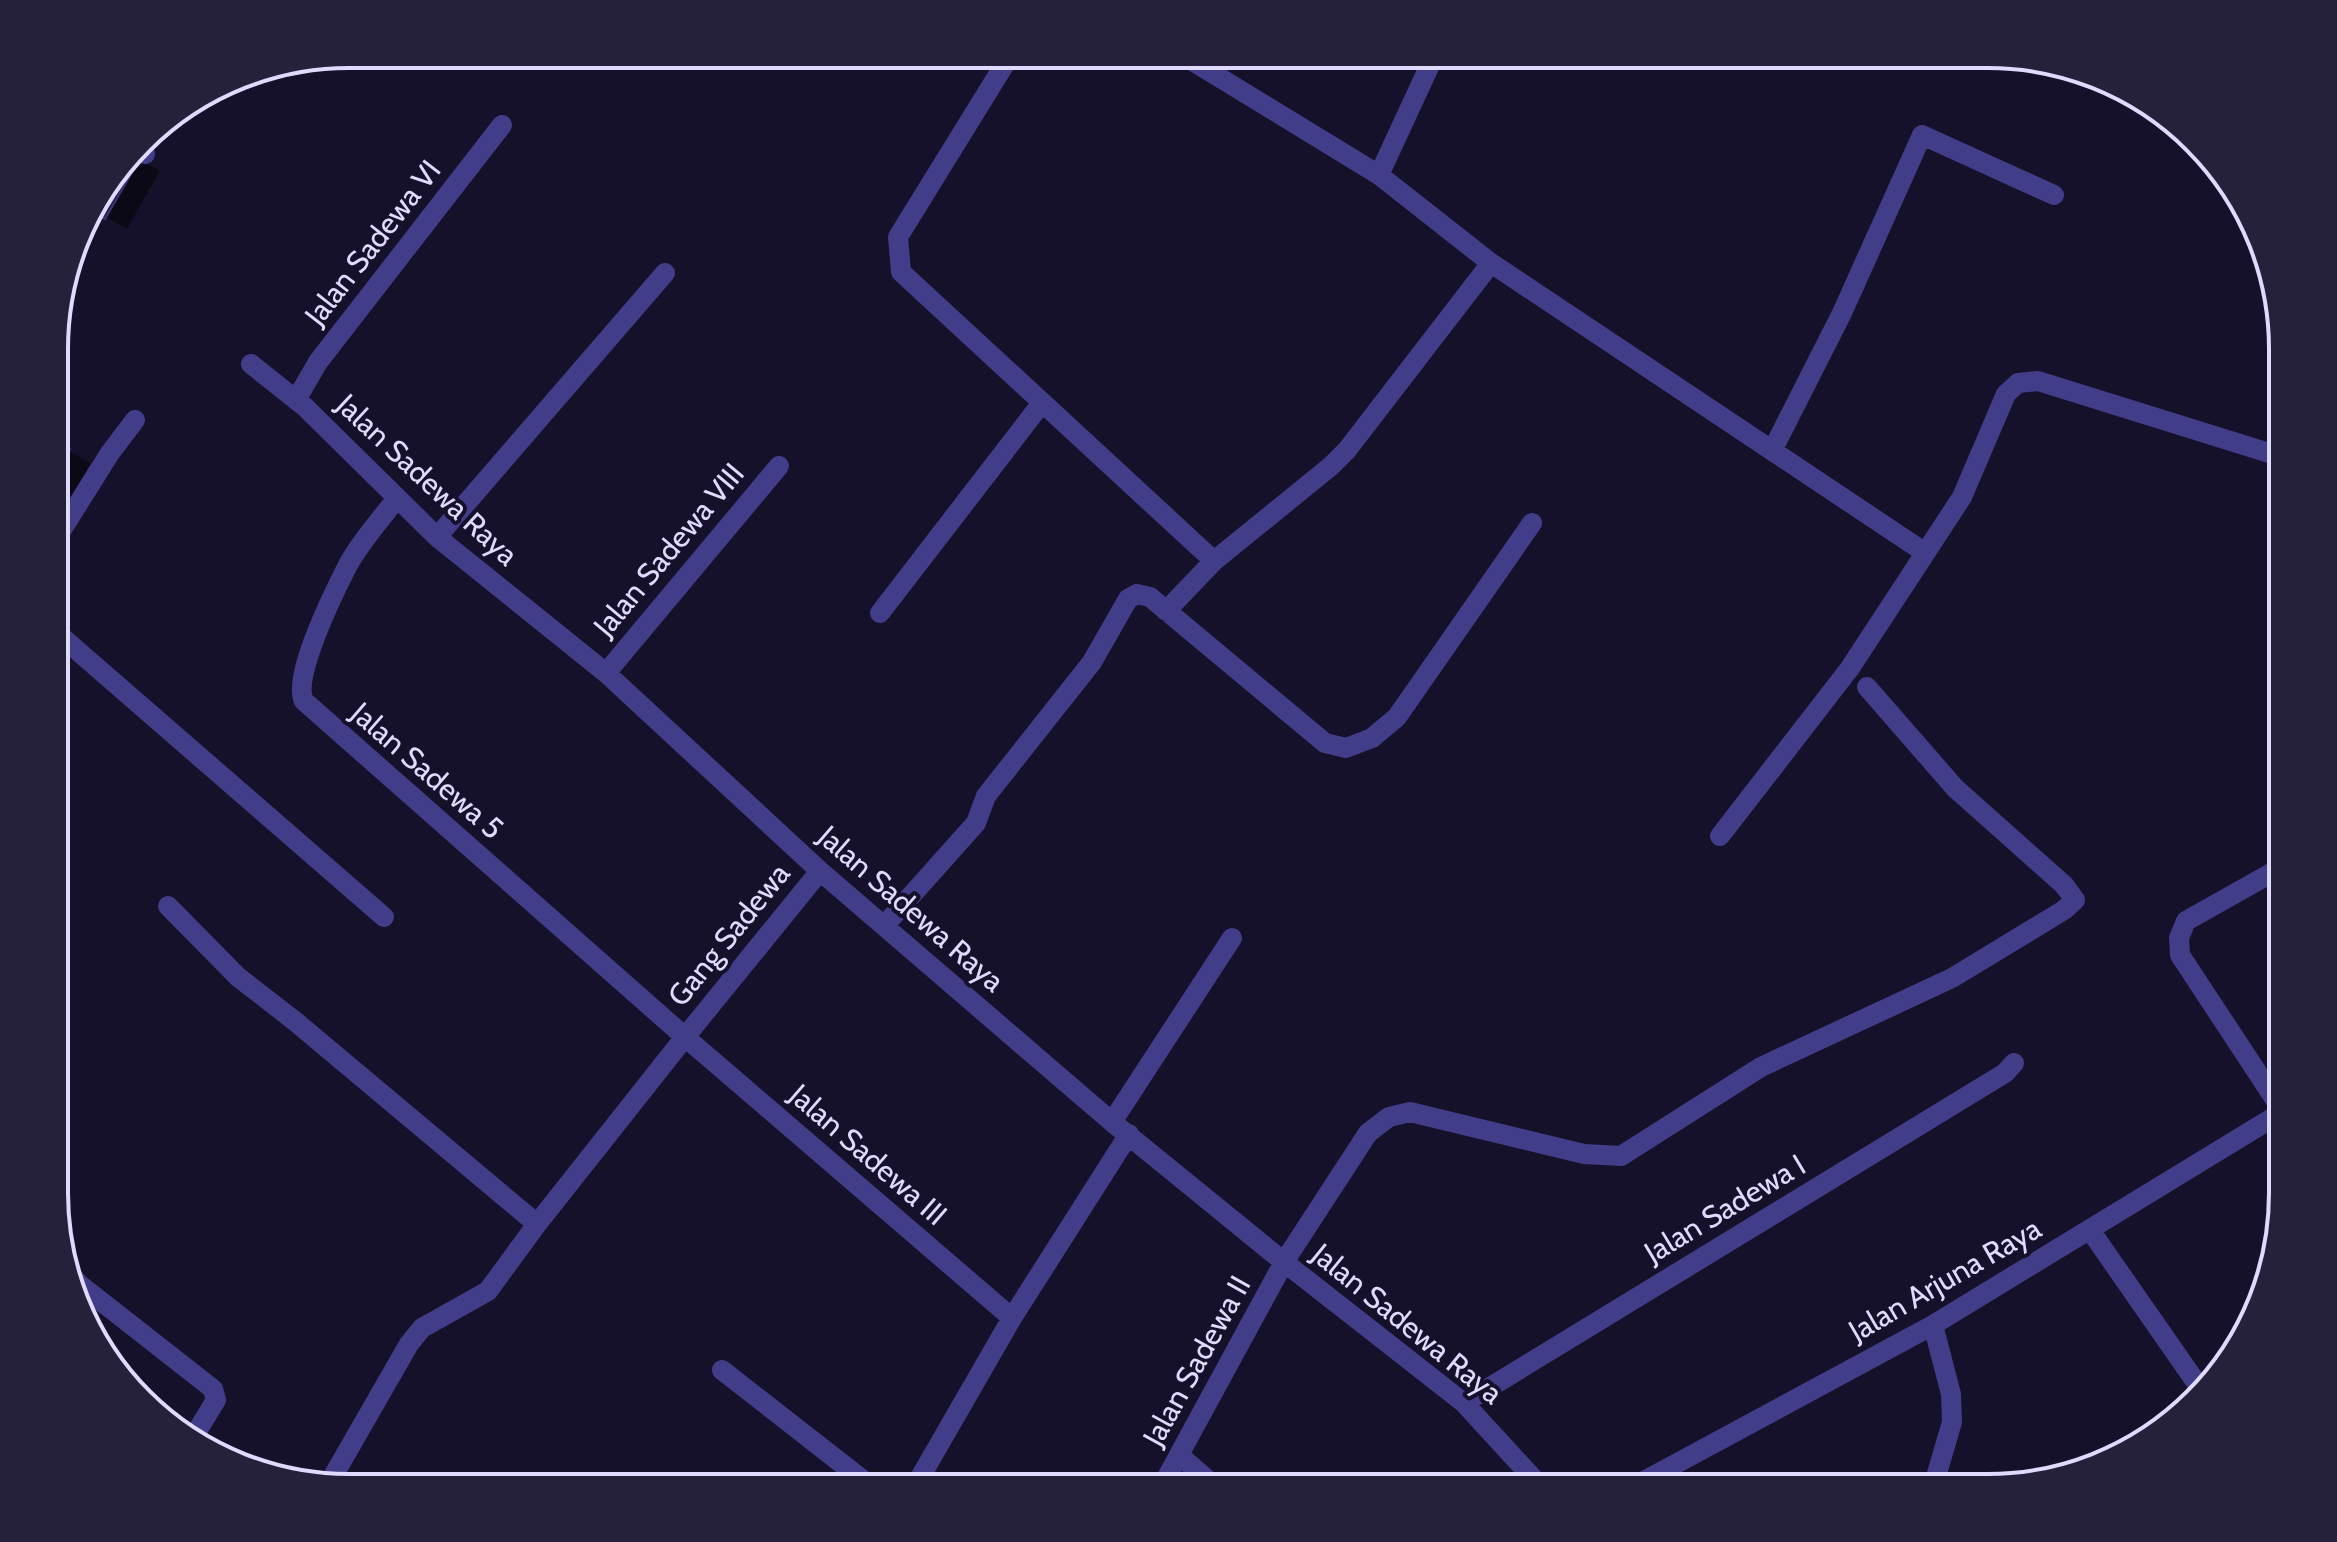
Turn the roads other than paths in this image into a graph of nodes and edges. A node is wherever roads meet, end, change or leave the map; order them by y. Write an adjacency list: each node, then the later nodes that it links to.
1 (1205, 68): 5 (street)
2 (1428, 68): 5 (street)
3 (1002, 69): 11 (street)
4 (502, 125): 10 (street, Jalan Sadewa VI)
5 (1379, 175): 7 (street)
6 (2054, 195): 13 (street)
7 (1491, 263): 13 (street); 21 (street)
8 (665, 273): 19 (street)
9 (251, 364): 10 (street, Jalan Sadewa Raya)
10 (296, 400): 16 (street, Jalan Sadewa Raya)
11 (1041, 404): 21 (street); 23 (street)
12 (135, 420): 17 (street)
13 (1772, 451): 20 (street)
14 (2268, 453): 20 (street)
15 (779, 466): 25 (street, Jalan Sadewa VIII)
16 (397, 498): 19 (street, Jalan Sadewa Raya); 34 (street, Jalan Sadewa 5)
17 (68, 520)
18 (1532, 523): 22 (street)
19 (437, 537): 25 (street, Jalan Sadewa Raya)
20 (1924, 552): 27 (street)
21 (1214, 561): 22 (street)
22 (1166, 611): 32 (street)
23 (880, 613)
24 (68, 642): 31 (street)
25 (606, 673): 28 (street, Jalan Sadewa Raya)
26 (1867, 687): 42 (street, Jalan Sadewa II)
27 (1720, 836)
28 (820, 871): 32 (street, Jalan Sadewa Raya); 34 (street, Gang Sadewa)
29 (2269, 875): 36 (street)
30 (168, 906): 40 (street)
31 (384, 917)
32 (884, 926): 38 (street, Jalan Sadewa Raya)
33 (1232, 938): 38 (street)
34 (685, 1037): 40 (street, Gang Sadewa); 44 (street, Jalan Sadewa III)
35 (2014, 1063): 48 (street, Jalan Sadewa I)
36 (2269, 1091)
37 (2269, 1119): 41 (street, Jalan Arjuna Raya)
38 (1112, 1122): 39 (street, Jalan Sadewa Raya)
39 (1129, 1134): 42 (street, Jalan Sadewa Raya); 44 (street)
40 (537, 1224): 51 (street, Gang Sadewa)
41 (2090, 1230): 45 (street, Jalan Arjuna Raya); 47 (street)
42 (1284, 1262): 48 (street, Jalan Sadewa Raya); 50 (street, Jalan Sadewa II)
43 (85, 1289): 49 (street)
44 (1012, 1318): 57 (street)
45 (1933, 1325): 54 (street, Jalan Arjuna Raya); 55 (street)
46 (722, 1370): 56 (street)
47 (2196, 1382)
48 (1464, 1403): 53 (street, Jalan Sadewa Raya)
49 (198, 1430)
50 (1179, 1455): 52 (street); 58 (street, Jalan Sadewa II)
51 (335, 1473)
52 (1200, 1473)
53 (1528, 1473)
54 (1658, 1473)
55 (1937, 1473)
56 (855, 1474)
57 (922, 1474)
58 (1169, 1474)

